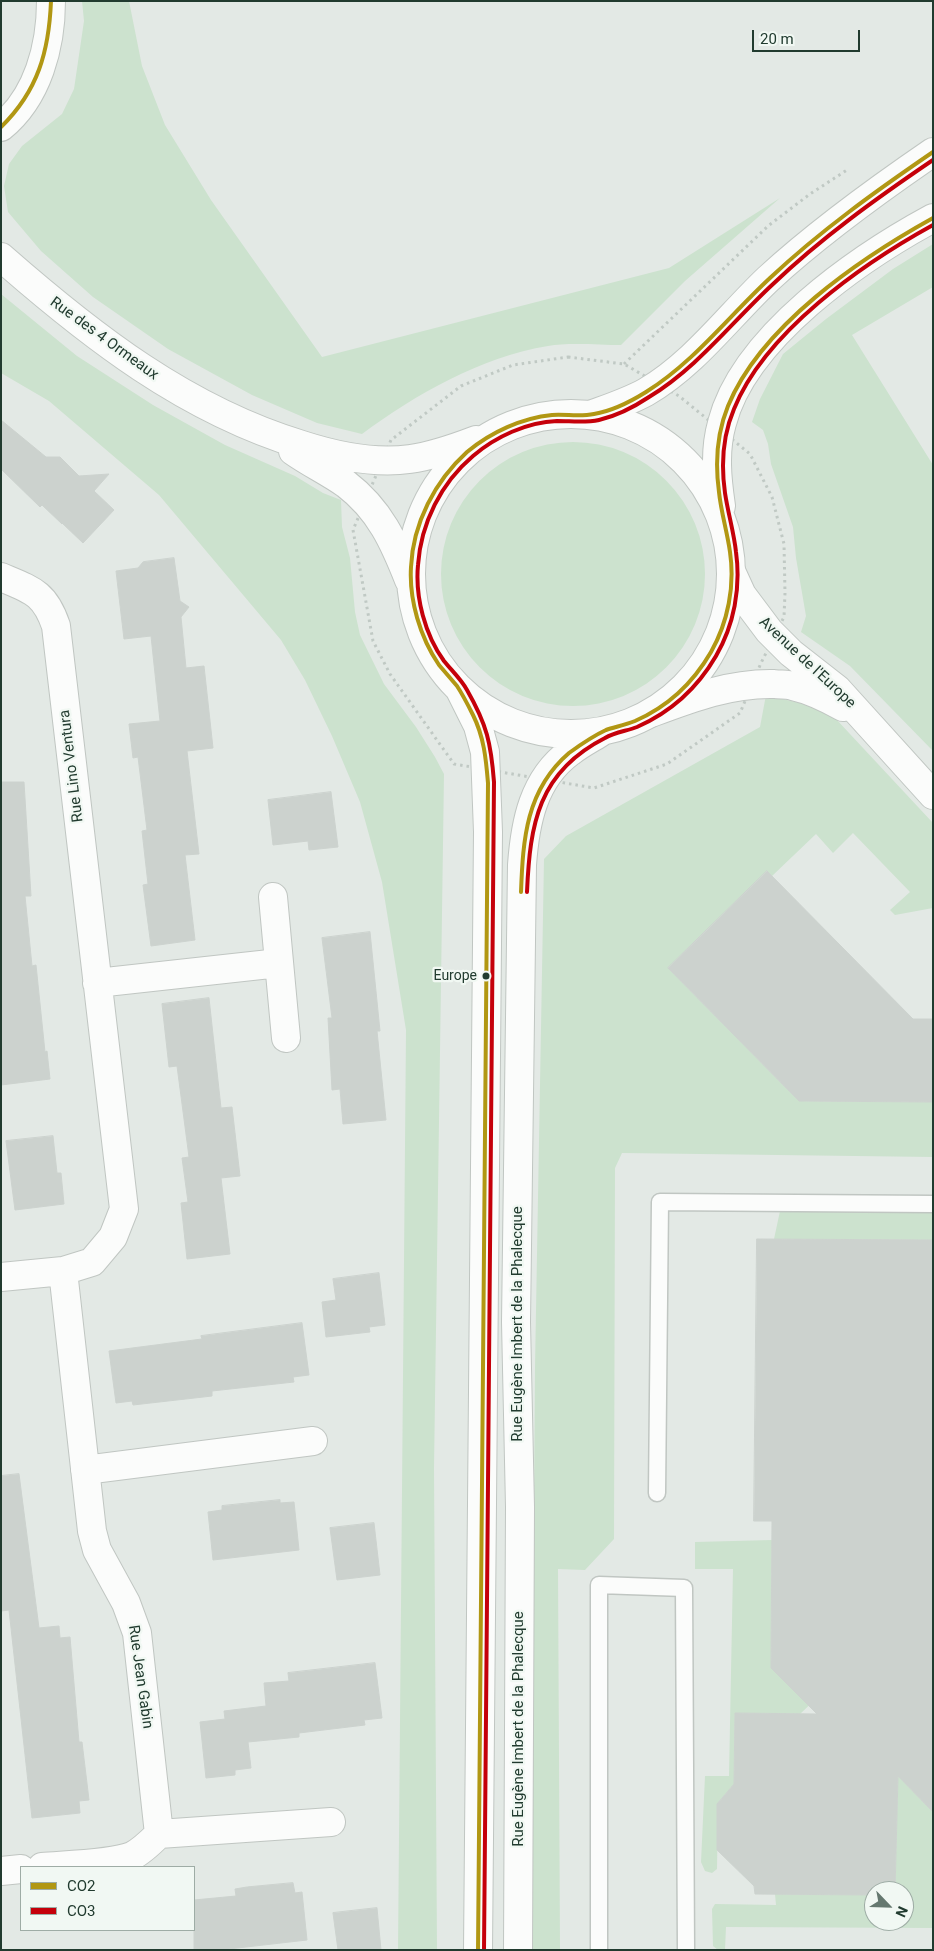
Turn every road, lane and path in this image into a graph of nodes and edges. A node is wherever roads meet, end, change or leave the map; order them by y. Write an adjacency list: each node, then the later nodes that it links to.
1 (51, 1): 2 (street)
2 (1, 127)
3 (933, 152): 6 (street)
4 (933, 218): 8 (street)
5 (1, 257): 10 (street, Rue des 4 Ormeaux)
6 (658, 384): 7 (street); 8 (path); 11 (path)
7 (590, 415): 9 (street); 13 (street)
8 (720, 430): 13 (street); 17 (path)
9 (493, 434): 11 (street, Rue des 4 Ormeaux); 16 (street)
10 (268, 435): 11 (street, Rue des 4 Ormeaux); 12 (street, Rue des 4 Ormeaux)
11 (383, 460): 12 (path)
12 (365, 501): 16 (street, Rue des 4 Ormeaux); 23 (path)
13 (722, 520): 14 (street)
14 (731, 571): 17 (street, Avenue de l'Europe); 20 (street)
15 (1, 577): 28 (street, Rue Lino Ventura)
16 (412, 586): 19 (street)
17 (774, 636): 18 (path); 21 (street, Avenue de l'Europe)
18 (752, 685): 20 (street, Avenue de l'Europe); 21 (street, Avenue de l'Europe); 24 (path)
19 (460, 690): 22 (street); 23 (street)
20 (651, 713): 22 (street)
21 (870, 728): 25 (street, Avenue de l'Europe)
22 (603, 732): 24 (street, Rue Eugène Imbert de la Phalecque)
23 (486, 770): 24 (path); 41 (street)
24 (546, 779): 42 (street, Rue Eugène Imbert de la Phalecque)
25 (933, 795)
26 (273, 897): 27 (street)
27 (279, 963): 28 (street); 29 (street)
28 (97, 983): 31 (street, Rue Lino Ventura)
29 (286, 1038)
30 (933, 1204): 35 (lane)
31 (64, 1271): 32 (street, Rue Lino Ventura); 34 (street, Rue Jean Gabin)
32 (1, 1277)
33 (313, 1441): 34 (street)
34 (85, 1470): 37 (street, Rue Jean Gabin)
35 (656, 1493)
36 (331, 1822): 37 (street)
37 (159, 1834): 38 (street)
38 (52, 1866)
39 (20, 1869): 40 (street)
40 (1, 1871)
41 (478, 1950)
42 (518, 1950)
43 (599, 1950): 44 (lane)
44 (686, 1950)

